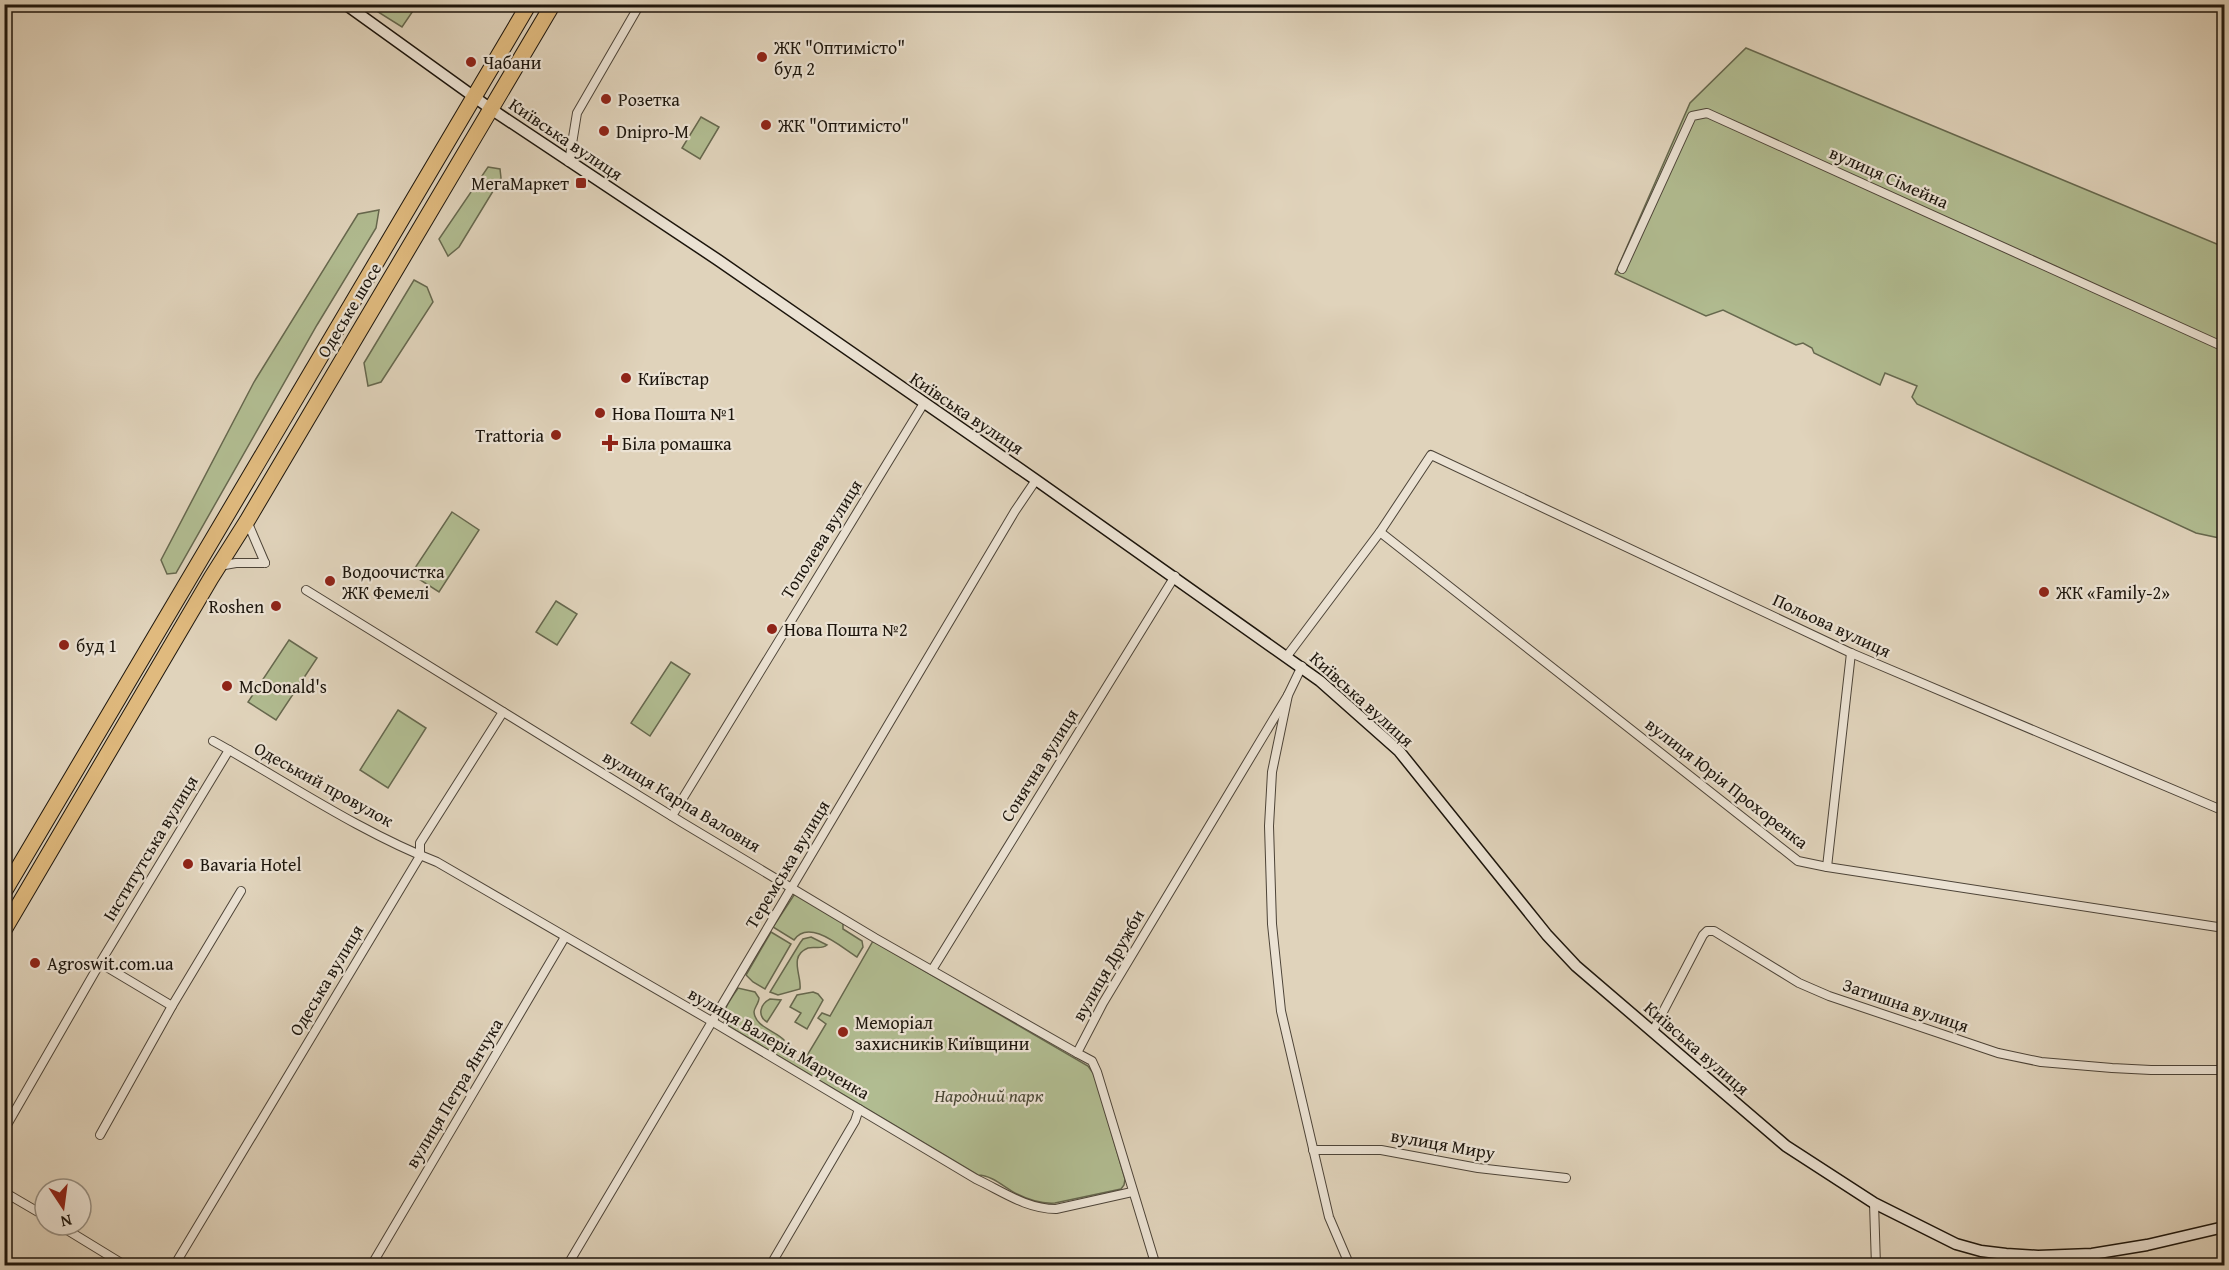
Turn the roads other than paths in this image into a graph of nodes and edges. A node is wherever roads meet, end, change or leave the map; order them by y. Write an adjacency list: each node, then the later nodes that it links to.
1 (345, 4): 5 (street, Київська вулиця)
2 (529, 4): 5 (highway, Одеське шосе)
3 (553, 4): 6 (highway, Одеське шосе)
4 (640, 4): 7 (street)
5 (474, 97): 6 (street, Київська вулиця); 30 (highway, Одеське шосе)
6 (491, 109): 7 (street, Київська вулиця); 12 (highway, Одеське шосе)
7 (569, 162): 10 (street, Київська вулиця)
8 (1622, 269): 9 (street, вулиця Сімейна)
9 (2224, 347)
10 (924, 403): 11 (street, Київська вулиця); 25 (street, Тополева вулиця)
11 (1035, 480): 15 (street, Київська вулиця); 28 (street, Теремська вулиця)
12 (247, 521): 14 (highway, Одеське шосе); 14 (street)
13 (1380, 532): 17 (street, Польова вулиця); 18 (street); 27 (street, вулиця Юрія Прохоренка)
14 (219, 566): 32 (highway, Одеське шосе)
15 (1175, 576): 18 (street, Київська вулиця); 35 (street, Сонячна вулиця)
16 (306, 590): 21 (street, вулиця Карпа Валовня)
17 (1851, 653): 24 (street, Польова вулиця); 27 (street)
18 (1287, 656): 19 (street, Київська вулиця)
19 (1302, 666): 20 (street); 38 (street, Київська вулиця)
20 (1288, 695): 39 (street, вулиця Дружби); 44 (street)
21 (503, 712): 25 (street, вулиця Карпа Валовня); 26 (street, Одеська вулиця)
22 (213, 741): 23 (street, Одеський провулок)
23 (229, 750): 26 (street, Одеський провулок); 34 (street, Інститутська вулиця)
24 (2224, 811)
25 (672, 816): 28 (street, вулиця Карпа Валовня)
26 (420, 856): 33 (street, вулиця Валерія Марченка); 53 (street, Одеська вулиця)
27 (1827, 867): 31 (street, вулиця Юрія Прохоренка)
28 (792, 887): 35 (street, вулиця Карпа Валовня); 37 (street, Теремська вулиця)
29 (241, 891): 36 (street)
30 (4, 892)
31 (2224, 928)
32 (4, 930)
33 (565, 937): 37 (street, вулиця Валерія Марченка); 54 (street, вулиця Петра Янчука)
34 (100, 963): 36 (street); 42 (street, Інститутська вулиця)
35 (932, 970): 39 (street, вулиця Карпа Валовня)
36 (172, 1006): 43 (street)
37 (713, 1022): 41 (street, вулиця Валерія Марченка); 55 (street, Теремська вулиця)
38 (1653, 1031): 40 (street, Затишна вулиця); 48 (street, Київська вулиця)
39 (1077, 1053): 47 (street)
40 (2224, 1070)
41 (859, 1109): 47 (street, вулиця Валерія Марченка); 56 (street)
42 (4, 1130)
43 (100, 1135)
44 (1313, 1150): 45 (street, вулиця Миру); 58 (street)
45 (1566, 1178)
46 (4, 1192): 49 (street)
47 (1132, 1192): 57 (street)
48 (1874, 1203): 50 (street, Київська вулиця); 59 (street)
49 (33, 1209)
50 (2224, 1227)
51 (79, 1237): 52 (street)
52 (126, 1266)
53 (174, 1266)
54 (371, 1266)
55 (567, 1266)
56 (770, 1266)
57 (1156, 1266)
58 (1350, 1266)
59 (1876, 1266)

